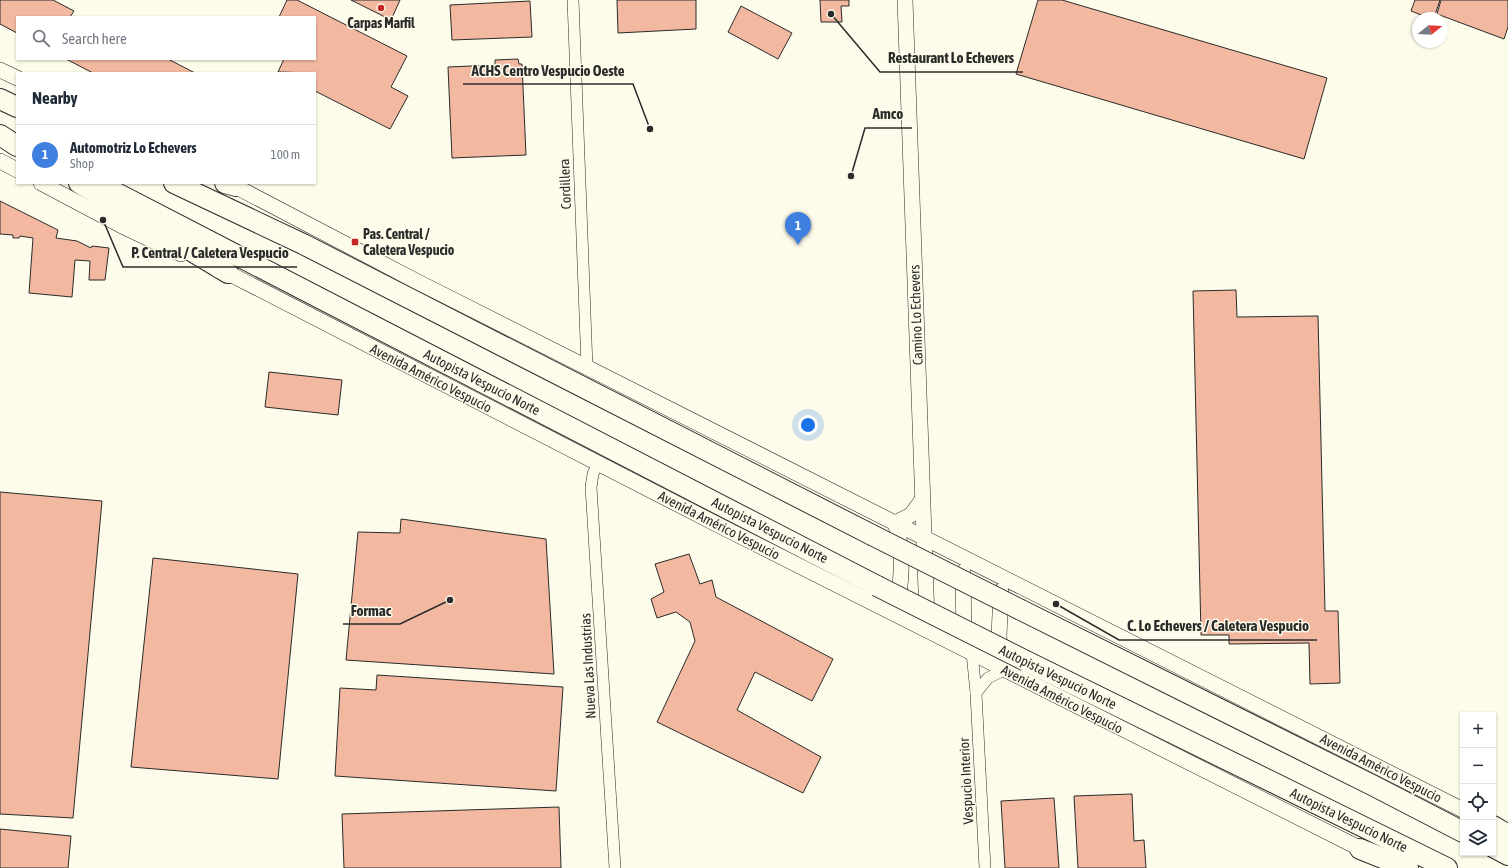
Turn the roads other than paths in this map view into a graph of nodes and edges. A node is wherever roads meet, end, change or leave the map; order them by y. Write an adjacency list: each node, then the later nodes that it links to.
1 (573, 0): 18 (street, Cordillera)
2 (905, 0): 20 (main road, Camino Lo Echevers)
3 (0, 70): 4 (main road)
4 (16, 78)
5 (0, 99): 6 (highway)
6 (16, 107)
7 (0, 134): 8 (highway); 9 (highway)
8 (16, 142)
9 (16, 145)
10 (0, 161): 11 (main road)
11 (16, 169)
12 (43, 184): 17 (main road, Avenida Américo Vespucio)
13 (81, 184): 17 (highway)
14 (99, 184): 41 (highway, Autopista Vespucio Norte, bridge)
15 (176, 184): 32 (highway, bridge)
16 (230, 184): 18 (main road, Avenida Américo Vespucio)
17 (228, 273): 19 (main road, Avenida Américo Vespucio)
18 (587, 367): 21 (main road, Avenida Américo Vespucio)
19 (598, 463): 25 (main road, Avenida Américo Vespucio); 37 (street, Nueva Las Industrias)
20 (922, 500): 21 (main road); 22 (main road, Camino Lo Echevers)
21 (895, 523): 22 (main road, Avenida Américo Vespucio); 25 (main road)
22 (923, 536): 23 (main road, Avenida Américo Vespucio); 26 (main road, Camino Lo Echevers)
23 (962, 558): 24 (main road, Avenida Américo Vespucio); 27 (main road)
24 (1003, 578): 28 (main road); 30 (main road, Avenida Américo Vespucio)
25 (895, 614): 26 (main road, Avenida Américo Vespucio)
26 (927, 630): 27 (main road, Avenida Américo Vespucio)
27 (968, 651): 28 (main road, Avenida Américo Vespucio); 29 (street, Vespucio Interior)
28 (1004, 670): 29 (street); 34 (main road, Avenida Américo Vespucio)
29 (976, 692): 38 (street, Vespucio Interior)
30 (1460, 808)
31 (1496, 828): 33 (highway)
32 (1460, 830)
33 (1508, 834)
34 (1360, 849): 39 (main road, Avenida Américo Vespucio); 40 (highway)
35 (1496, 849): 36 (highway)
36 (1508, 855)
37 (615, 868)
38 (985, 868)
39 (1398, 868)
40 (1408, 868)
41 (1447, 868)

